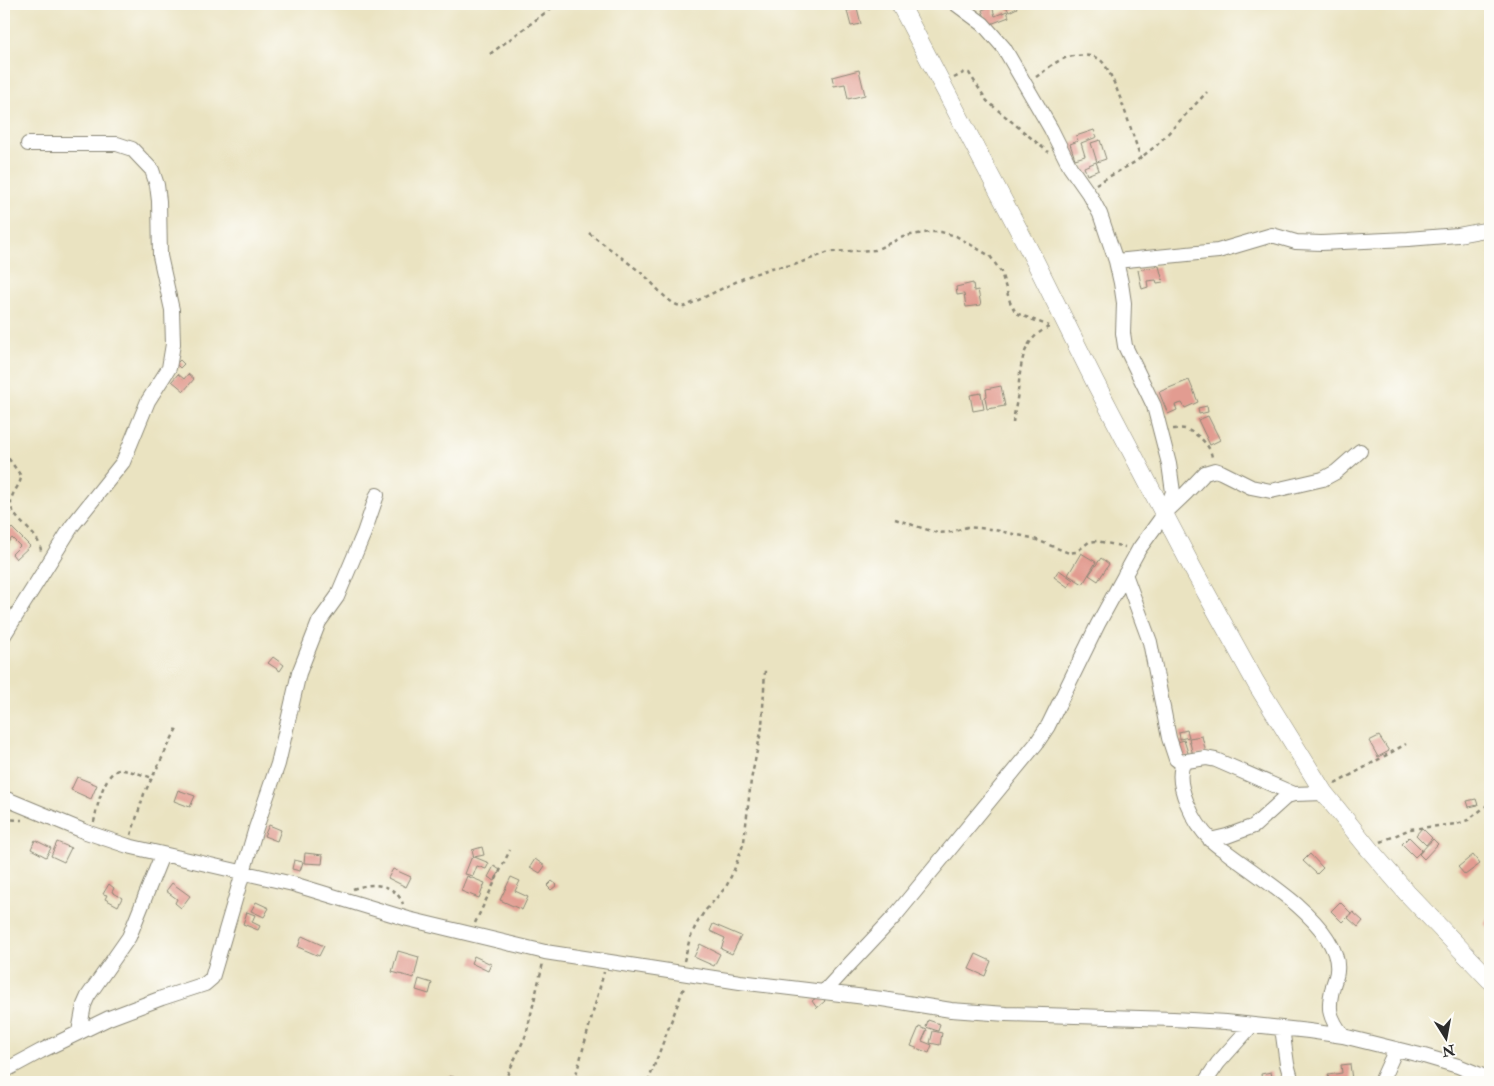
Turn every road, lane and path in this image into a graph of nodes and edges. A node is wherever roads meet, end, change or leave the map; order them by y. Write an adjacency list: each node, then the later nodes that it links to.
1 (557, 4): 4 (path)
2 (900, 4): 6 (main road)
3 (956, 4): 5 (street)
4 (490, 54)
5 (1026, 83): 9 (path); 10 (street)
6 (943, 84): 10 (path); 15 (main road)
7 (1207, 92): 9 (path)
8 (28, 144): 27 (street)
9 (1141, 158): 11 (path)
10 (1070, 167): 11 (street)
11 (1085, 189): 14 (street)
12 (1490, 229): 14 (street)
13 (588, 233): 15 (path)
14 (1116, 261): 17 (street)
15 (1056, 323): 16 (path); 22 (main road)
16 (1013, 423)
17 (1161, 430): 20 (path); 22 (street)
18 (1360, 451): 20 (street)
19 (4, 452): 25 (path)
20 (1209, 471): 22 (street)
21 (377, 496): 43 (street)
22 (1165, 513): 24 (street); 33 (main road)
23 (894, 519): 24 (path)
24 (1139, 549): 26 (street)
25 (42, 553)
26 (1125, 574): 31 (street); 51 (street)
27 (4, 636)
28 (765, 670): 49 (path)
29 (177, 728): 32 (path)
30 (1406, 744): 33 (path)
31 (1184, 762): 34 (street); 38 (street)
32 (153, 778): 37 (path); 39 (path)
33 (1324, 792): 34 (street); 40 (main road)
34 (1294, 794): 38 (street)
35 (4, 798): 37 (street)
36 (1490, 802): 40 (path)
37 (92, 834): 39 (street)
38 (1210, 840): 55 (street)
39 (128, 846): 42 (street)
40 (1368, 849): 50 (main road)
41 (510, 850): 46 (path)
42 (162, 855): 43 (street); 54 (street)
43 (243, 871): 44 (street); 54 (street)
44 (339, 898): 45 (street); 45 (path)
45 (408, 919): 46 (street)
46 (470, 934): 47 (street)
47 (548, 953): 48 (street); 59 (path)
48 (607, 961): 49 (street); 60 (path)
49 (685, 973): 51 (street); 61 (path)
50 (1490, 980)
51 (824, 992): 52 (street)
52 (1252, 1025): 53 (street); 62 (street)
53 (1282, 1028): 55 (street); 63 (street)
54 (79, 1032): 57 (street)
55 (1343, 1036): 56 (street)
56 (1396, 1049): 58 (street); 64 (street)
57 (4, 1071)
58 (1488, 1080)
59 (504, 1082)
60 (574, 1082)
61 (648, 1082)
62 (1205, 1082)
63 (1292, 1082)
64 (1381, 1082)

